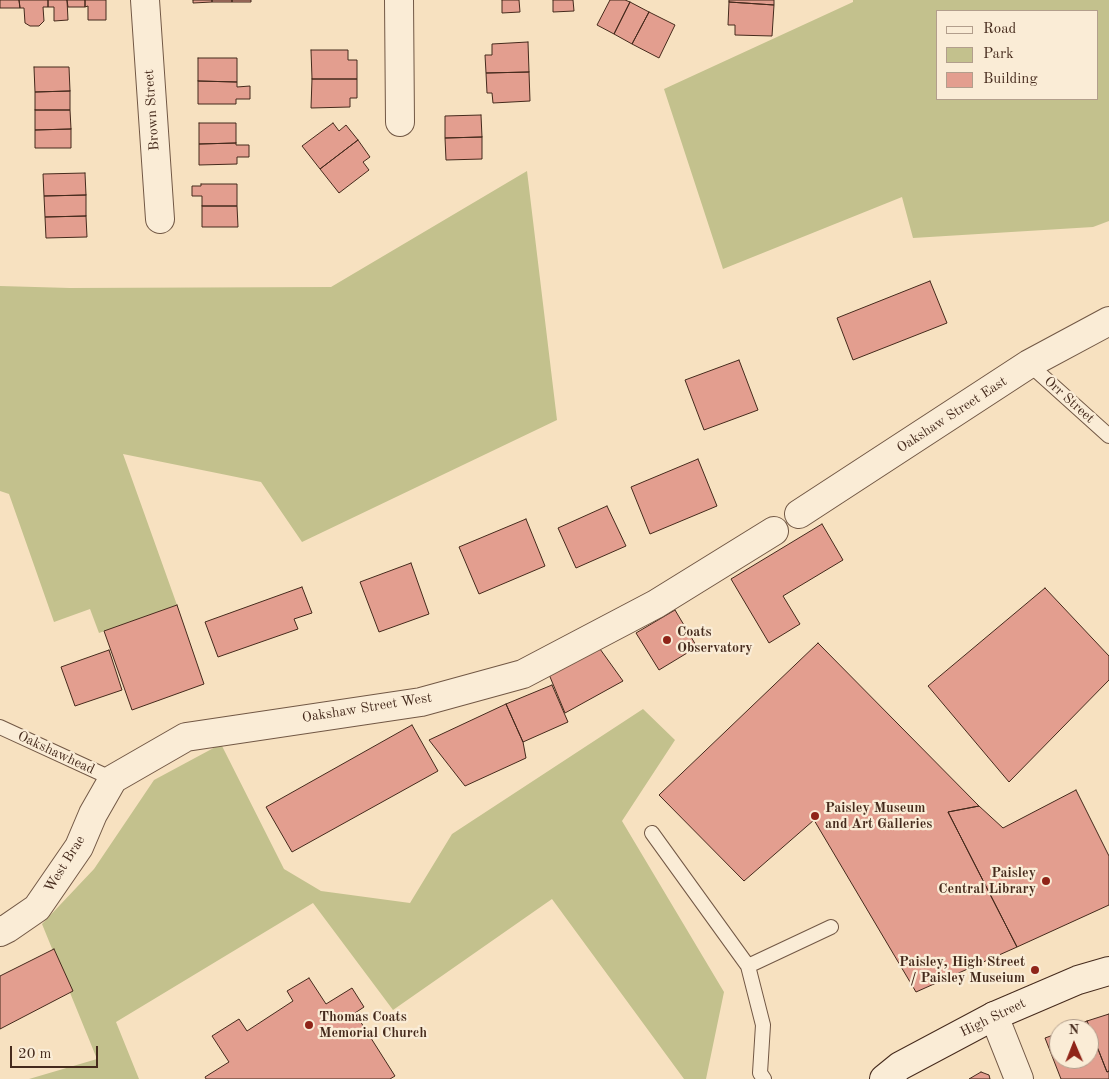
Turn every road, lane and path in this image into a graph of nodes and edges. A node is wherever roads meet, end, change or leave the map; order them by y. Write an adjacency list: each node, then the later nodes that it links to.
1 (145, 0): 4 (street, Brown Street)
2 (399, 0): 3 (street)
3 (400, 122)
4 (160, 219)
5 (1109, 321): 6 (street, Oakshaw Street East)
6 (1029, 364): 7 (lane, Orr Street); 8 (street, Oakshaw Street East)
7 (1109, 436)
8 (799, 514)
9 (774, 531): 11 (street, Oakshaw Street West)
10 (0, 727): 11 (lane, Oakshawhead)
11 (113, 779): 14 (street, West Brae)
12 (652, 833): 15 (lane)
13 (831, 927): 15 (lane)
14 (0, 932)
15 (748, 966): 18 (lane)
16 (1109, 971): 17 (street, High Street)
17 (994, 1016): 19 (street, High Street); 20 (street)
18 (764, 1079)
19 (884, 1079)
20 (1019, 1079)

